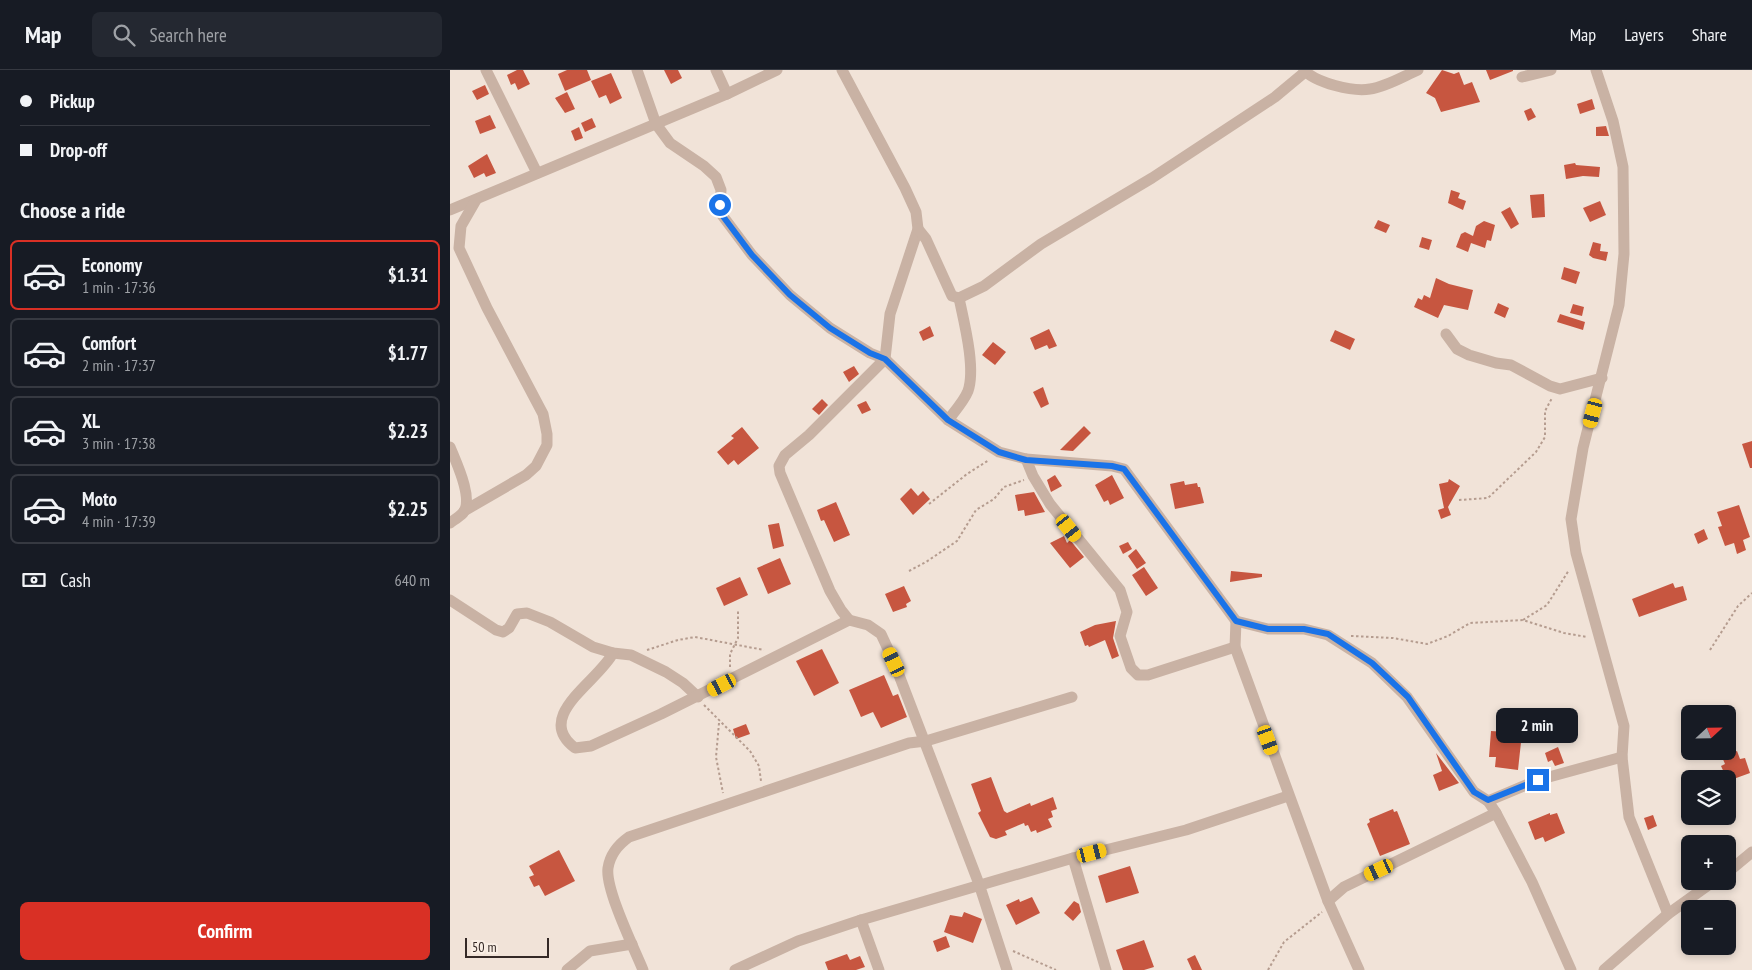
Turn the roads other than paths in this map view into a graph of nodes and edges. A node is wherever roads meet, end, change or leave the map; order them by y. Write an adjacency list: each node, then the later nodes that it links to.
1 (486, 70): 13 (street)
2 (637, 70): 12 (street)
3 (716, 70): 11 (street)
4 (777, 70): 11 (street)
5 (842, 70): 16 (street)
6 (1418, 70): 9 (street)
7 (1551, 70): 10 (street)
8 (1596, 70): 20 (street)
9 (1304, 71): 17 (street)
10 (1522, 78)
11 (727, 94): 12 (street)
12 (656, 124): 13 (street); 19 (street)
13 (537, 173): 14 (street)
14 (476, 200): 15 (street); 24 (street)
15 (450, 210)
16 (918, 229): 17 (street); 19 (street)
17 (959, 298): 21 (street)
18 (1446, 334): 20 (street)
19 (885, 359): 21 (street); 27 (street)
20 (1602, 378): 34 (street)
21 (948, 420): 23 (street)
22 (450, 447): 24 (street)
23 (1026, 460): 28 (street); 29 (street)
24 (464, 511): 25 (street)
25 (450, 523)
26 (450, 600): 30 (street)
27 (849, 620): 31 (street); 33 (street)
28 (1236, 621): 29 (street); 36 (street)
29 (1235, 647): 35 (street)
30 (613, 653): 31 (street); 31 (street)
31 (698, 697)
32 (1072, 697): 33 (street)
33 (926, 741): 41 (street); 46 (street)
34 (1622, 757): 36 (street); 44 (street)
35 (1288, 796): 39 (street); 43 (street)
36 (1488, 800): 37 (street)
37 (1496, 813): 43 (street); 55 (street)
38 (1752, 852): 40 (street)
39 (1073, 858): 41 (street); 53 (street)
40 (1736, 865)
41 (979, 884): 45 (street); 52 (street)
42 (1701, 890): 44 (street)
43 (1328, 901): 54 (street)
44 (1668, 914): 56 (street)
45 (860, 920): 47 (street); 51 (street)
46 (632, 944): 48 (street); 49 (street)
47 (756, 966): 50 (street)
48 (567, 970)
49 (643, 970)
50 (735, 970)
51 (879, 970)
52 (1008, 970)
53 (1106, 970)
54 (1359, 970)
55 (1572, 970)
56 (1604, 970)

